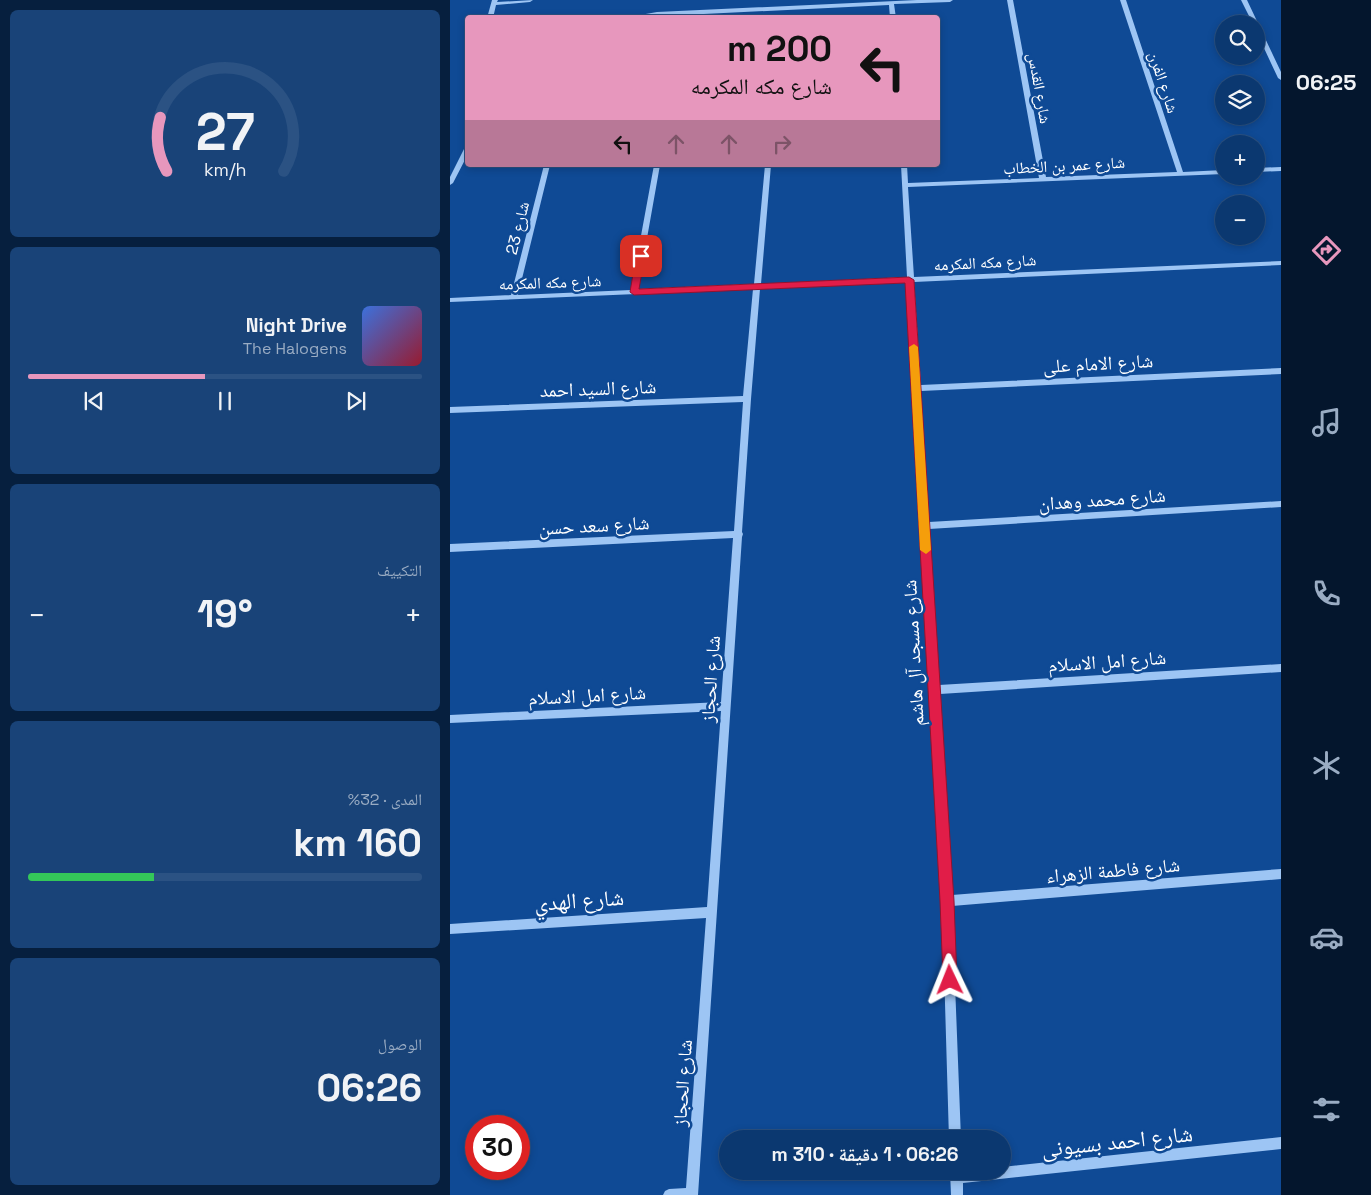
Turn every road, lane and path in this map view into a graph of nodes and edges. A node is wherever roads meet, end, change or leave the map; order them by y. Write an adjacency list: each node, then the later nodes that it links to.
1 (530, 0): 6 (street)
2 (950, 0): 7 (street)
3 (1010, 0): 23 (street, شارع القدس)
4 (1123, 0): 22 (street, شارع الفرن)
5 (1244, 0): 11 (street)
6 (494, 2): 8 (street)
7 (891, 3): 9 (street); 10 (street)
8 (491, 15)
9 (649, 15)
10 (893, 15)
11 (1251, 15)
12 (1265, 44): 13 (street)
13 (1281, 78)
14 (465, 153): 24 (street)
15 (546, 167): 30 (street, شارع 23)
16 (657, 167): 29 (street)
17 (768, 167): 28 (street, شارع الحجاز)
18 (904, 167): 25 (street, شارع مسجد آل هاشم)
19 (1281, 169): 20 (street)
20 (1265, 170)
21 (1215, 172): 22 (street, شارع عمر بن الخطاب)
22 (1180, 173): 23 (street, شارع عمر بن الخطاب)
23 (1043, 180): 25 (street, شارع عمر بن الخطاب)
24 (450, 183)
25 (905, 185): 27 (street, شارع مسجد آل هاشم)
26 (1281, 263): 27 (street, شارع مكه المكرمه)
27 (909, 280): 28 (street, شارع مكه المكرمه); 33 (street, شارع مسجد آل هاشم)
28 (758, 286): 29 (street, شارع مكه المكرمه); 34 (street, شارع الحجاز)
29 (634, 292): 30 (street, شارع مكه المكرمه)
30 (514, 297): 31 (street, شارع مكه المكرمه)
31 (450, 300)
32 (1281, 371): 33 (street, شارع الامام على)
33 (916, 388): 37 (street, شارع مسجد آل هاشم)
34 (747, 400): 35 (street, شارع السيد احمد); 38 (street, شارع الحجاز)
35 (450, 410)
36 (1281, 504): 37 (street, شارع محمد وهدان)
37 (924, 526): 41 (street, شارع مسجد آل هاشم)
38 (739, 534): 39 (street, شارع سعد حسن); 42 (street, شارع الحجاز)
39 (450, 548)
40 (1281, 668): 41 (street, شارع امل الاسلام)
41 (934, 690): 45 (street, شارع مسجد آل هاشم)
42 (726, 706): 43 (street, شارع امل الاسلام); 46 (street, شارع الحجاز)
43 (450, 720)
44 (1281, 874): 45 (street, شارع فاطمة الزهراء)
45 (947, 901): 48 (street, شارع مسجد آل هاشم)
46 (711, 912): 47 (street, شارع الهدي); 52 (street, شارع الحجاز)
47 (450, 929)
48 (955, 1130)
49 (1281, 1144): 50 (street, شارع احمد بسيونى)
50 (1011, 1169)
51 (956, 1180): 54 (street)
52 (692, 1194): 53 (street)
53 (669, 1195)
54 (957, 1195)

